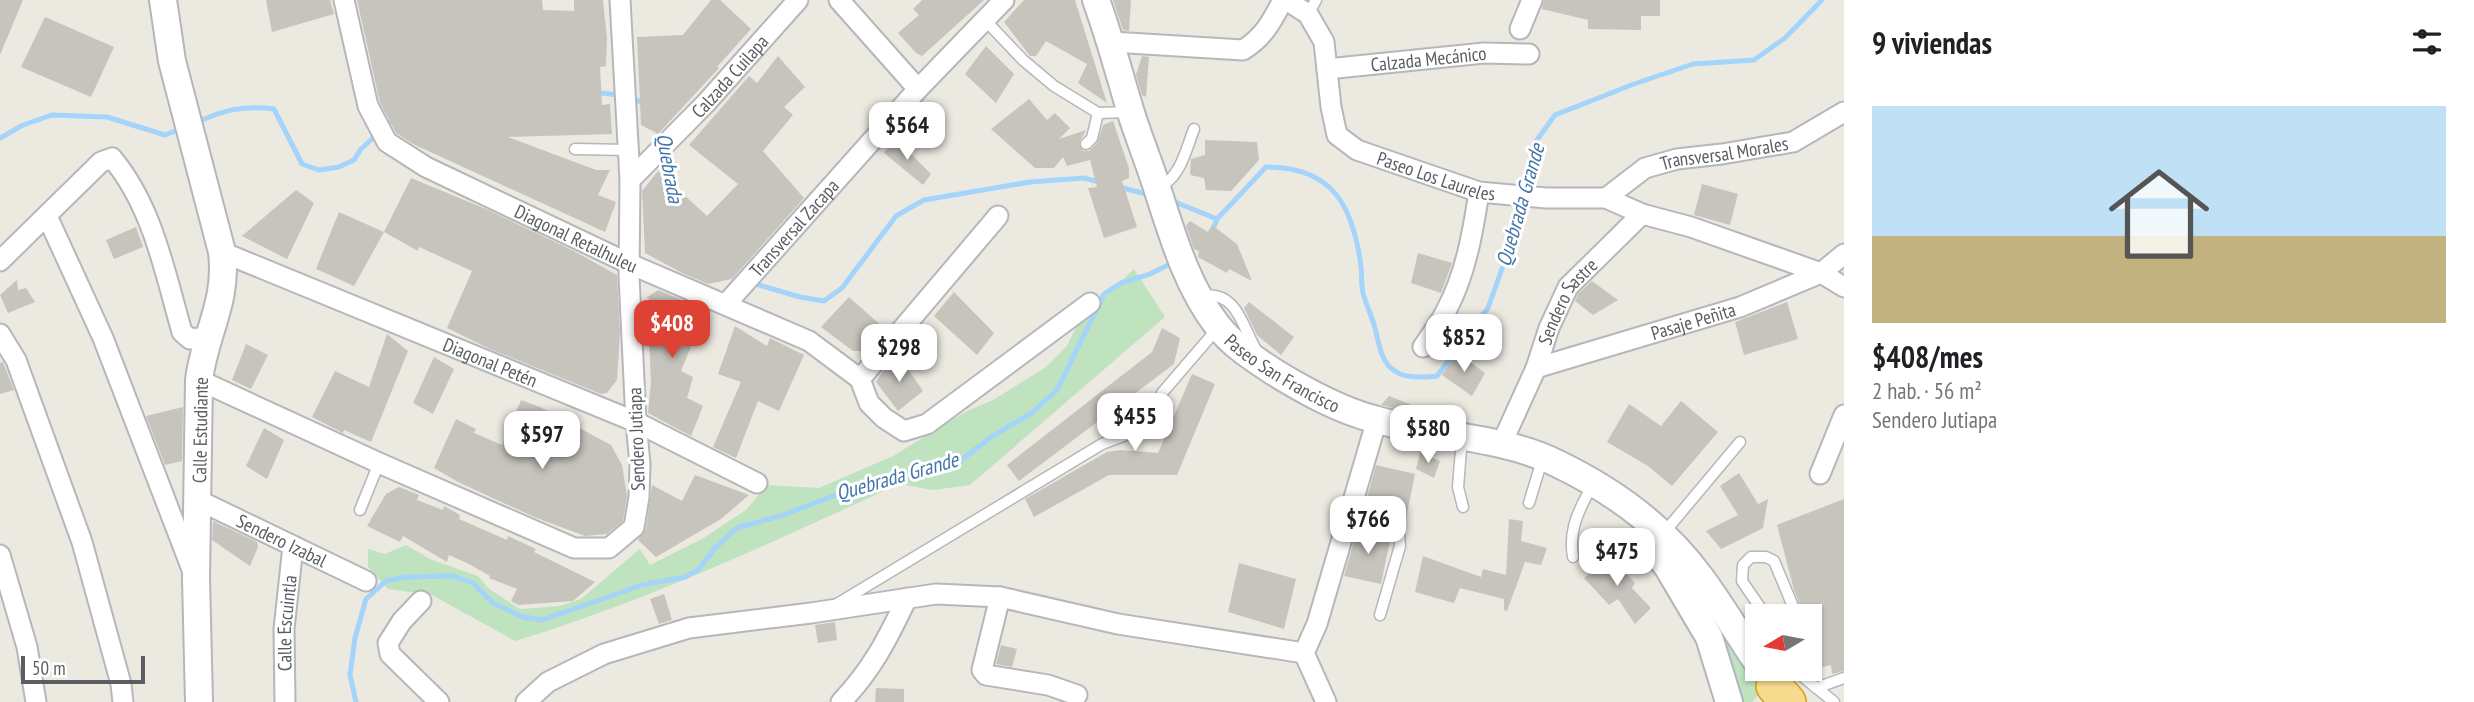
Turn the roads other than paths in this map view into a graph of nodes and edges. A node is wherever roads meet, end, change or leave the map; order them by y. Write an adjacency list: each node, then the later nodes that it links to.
1 (344, 0): 34 (street, Diagonal Retalhuleu)
2 (620, 0): 23 (street, Sendero Jutiapa)
3 (798, 0): 24 (street, Calzada Cuilapa)
4 (839, 0): 16 (street)
5 (1004, 0): 11 (street, Transversal Zacapa)
6 (1096, 0): 13 (street, Paseo San Francisco)
7 (1284, 0): 10 (street, Paseo Los Laureles); 13 (street)
8 (1532, 0): 12 (street)
9 (158, 1): 31 (street, Calle Estudiante)
10 (1312, 7): 15 (street, Paseo Los Laureles)
11 (985, 20): 16 (street, Transversal Zacapa); 19 (lane)
12 (1520, 29)
13 (1112, 43): 17 (street, Paseo San Francisco)
14 (1529, 54): 15 (street, Calzada Mecánico)
15 (1327, 69): 26 (street, Paseo Los Laureles)
16 (918, 89): 39 (street, Transversal Zacapa)
17 (1131, 112): 19 (lane); 25 (street, Paseo San Francisco)
18 (1844, 112): 27 (street, Transversal Morales)
19 (1098, 113): 21 (lane)
20 (1194, 130): 25 (lane)
21 (1086, 144)
22 (575, 149): 23 (lane)
23 (628, 150): 24 (street, Sendero Jutiapa)
24 (630, 180): 34 (street, Sendero Jutiapa)
25 (1154, 189): 37 (street, Paseo San Francisco)
26 (1488, 192): 27 (street, Paseo Los Laureles); 43 (street)
27 (1606, 198): 28 (street, Paseo Los Laureles)
28 (1642, 214): 35 (street, Paseo Los Laureles); 44 (street, Sendero Sastre)
29 (47, 216): 33 (street); 42 (street); 67 (street)
30 (998, 216): 45 (street)
31 (222, 252): 42 (street, Calle Estudiante); 48 (street, Diagonal Petén)
32 (1844, 254): 35 (street, Pasaje Peñita)
33 (0, 261)
34 (630, 264): 39 (street, Diagonal Retalhuleu); 48 (street, Sendero Jutiapa)
35 (1821, 272): 36 (street, Paseo Los Laureles); 44 (street, Pasaje Peñita)
36 (1844, 287)
37 (1191, 290): 41 (street, Paseo San Francisco); 51 (street, Paseo San Francisco)
38 (1090, 303): 45 (street, Diagonal Retalhuleu)
39 (726, 304): 45 (street, Diagonal Retalhuleu)
40 (0, 334): 81 (street)
41 (1211, 336): 49 (street, Paseo San Francisco); 74 (lane)
42 (209, 337): 46 (street, Calle Estudiante)
43 (1423, 347)
44 (1536, 368): 52 (street, Sendero Sastre)
45 (860, 379)
46 (199, 380): 53 (street, Sendero Jutiapa); 58 (street, Calle Estudiante)
47 (1844, 415): 55 (street)
48 (636, 422): 53 (street, Sendero Jutiapa); 56 (street, Diagonal Petén)
49 (1373, 433): 51 (street, Paseo San Francisco); 62 (street)
50 (1740, 442): 63 (lane)
51 (1461, 444): 52 (street, Paseo San Francisco); 54 (street, Paseo San Francisco); 60 (lane)
52 (1501, 445): 63 (street, Paseo San Francisco)
53 (379, 463): 61 (lane)
54 (1539, 470): 57 (street, Paseo San Francisco); 59 (lane)
55 (1820, 474)
56 (757, 483)
57 (1587, 495): 66 (lane); 88 (street, Paseo San Francisco)
58 (198, 500): 64 (street, Sendero Izabal); 67 (street, Calle Estudiante)
59 (1529, 503)
60 (1463, 507)
61 (360, 510)
62 (1348, 516): 75 (lane); 76 (street)
63 (1662, 534): 78 (street, Paseo San Francisco)
64 (293, 546): 68 (street, Sendero Izabal); 83 (street, Calle Escuintla)
65 (0, 555): 80 (street)
66 (1573, 557)
67 (196, 579): 82 (street, Calle Estudiante)
68 (366, 581)
69 (1000, 597): 70 (street); 76 (street); 79 (street)
70 (907, 598): 74 (street); 86 (street)
71 (421, 601): 84 (street)
72 (1758, 604): 73 (lane)
73 (1792, 604)
74 (826, 610): 85 (street)
75 (1380, 615)
76 (1304, 653): 87 (street)
77 (1844, 678): 78 (lane)
78 (1784, 685): 89 (lane)
79 (1077, 695)
80 (36, 702)
81 (123, 702)
82 (199, 702)
83 (285, 702)
84 (439, 702)
85 (526, 702)
86 (841, 702)
87 (1326, 702)
88 (1729, 702)
89 (1834, 702)

